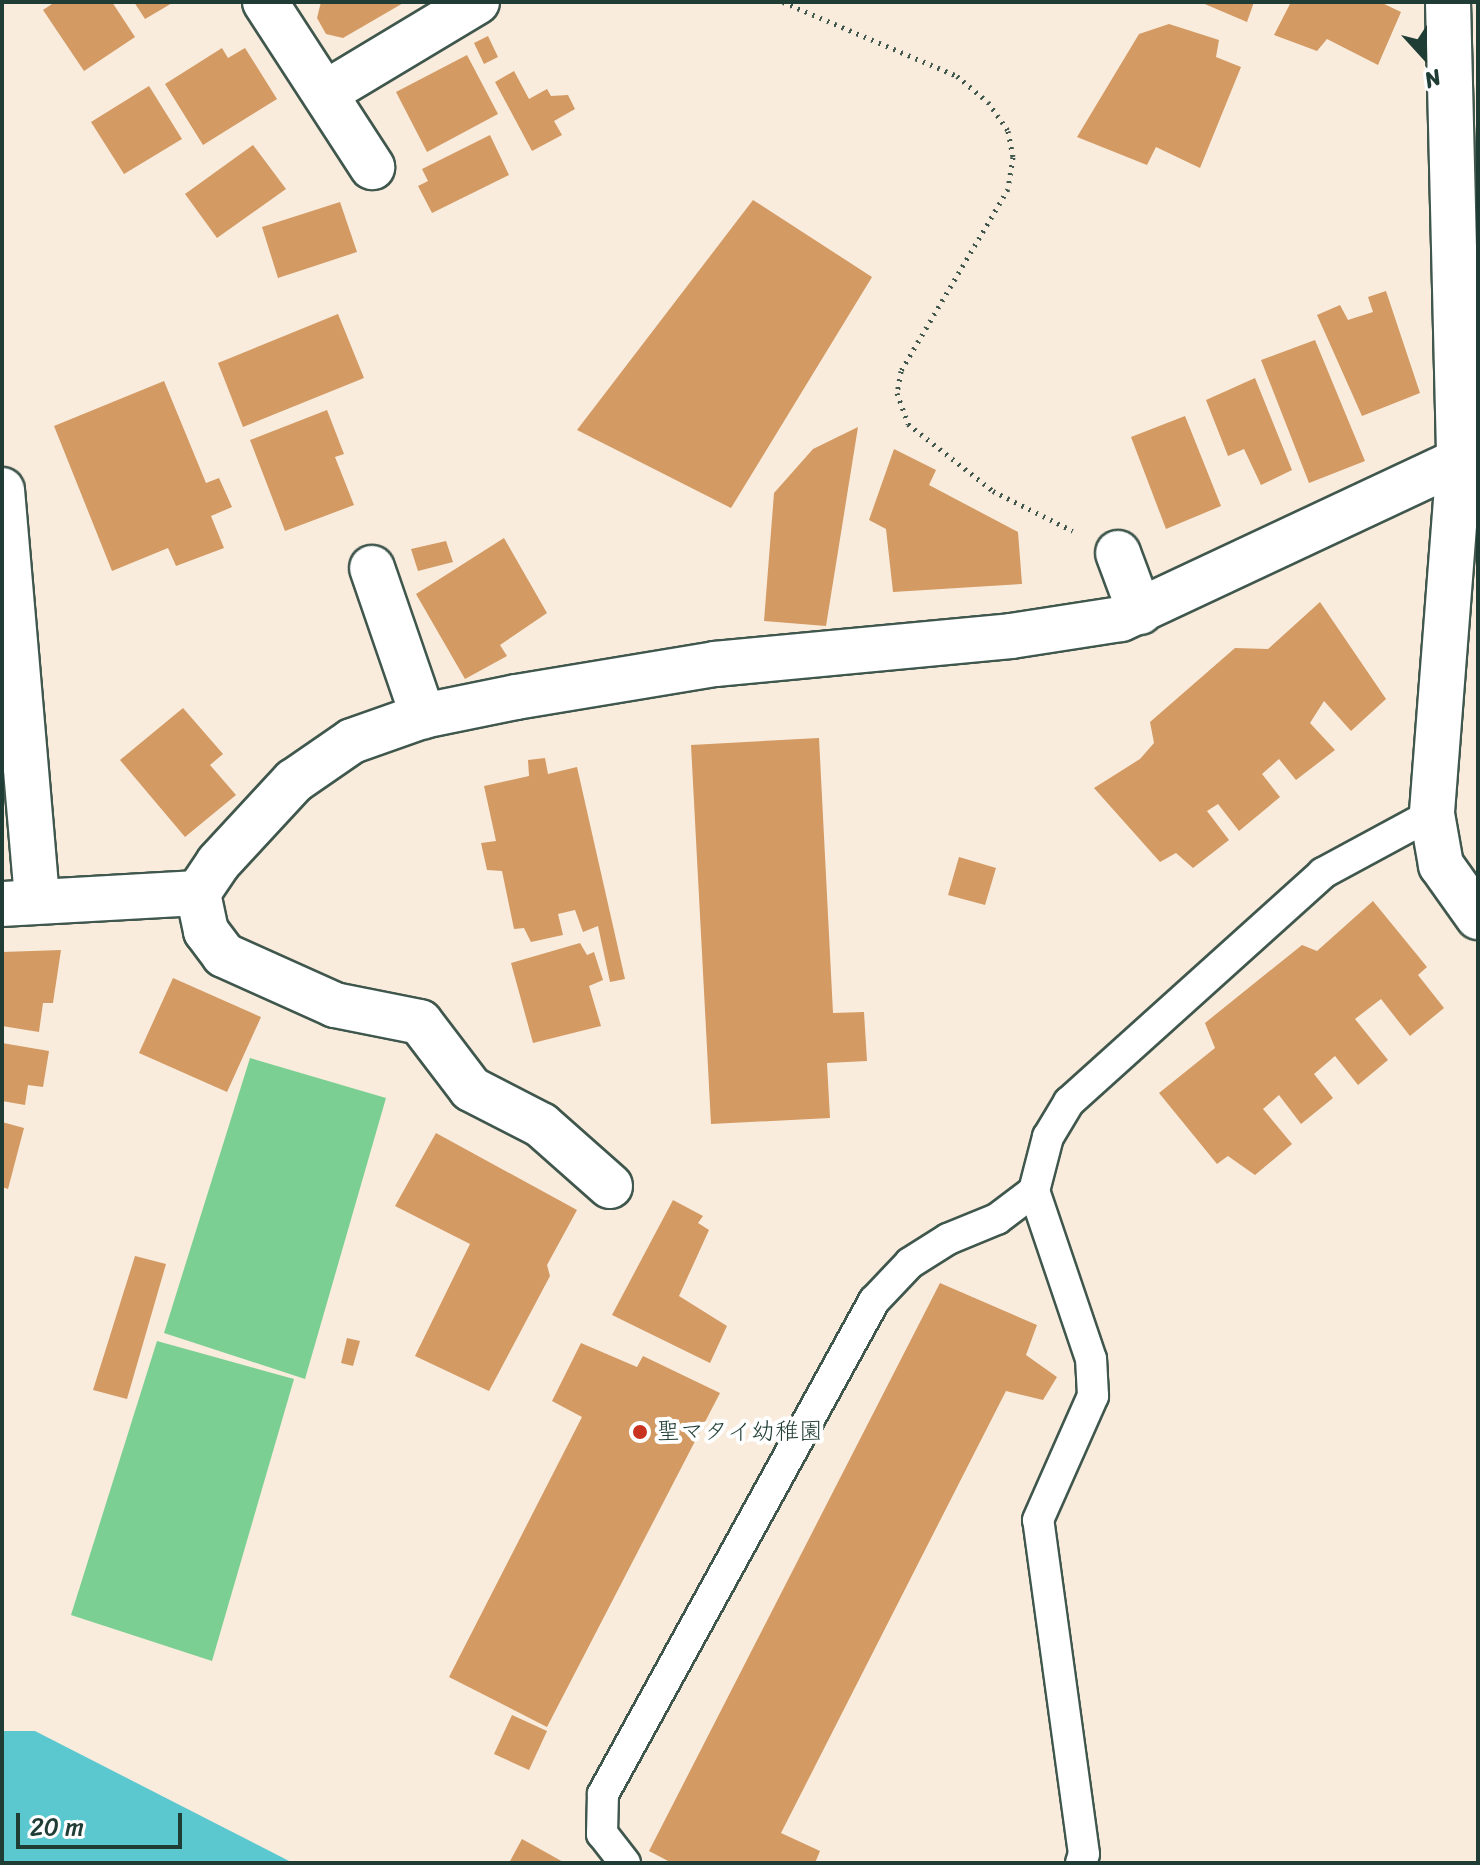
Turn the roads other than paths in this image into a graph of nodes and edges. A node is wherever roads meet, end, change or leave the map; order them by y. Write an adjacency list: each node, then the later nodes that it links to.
1 (265, 2): 4 (street)
2 (477, 2): 4 (street)
3 (1448, 2): 6 (street)
4 (327, 92): 5 (street)
5 (372, 167)
6 (1468, 378): 7 (street)
7 (1459, 461): 11 (street); 13 (street)
8 (2, 490): 15 (street)
9 (1118, 553): 11 (street)
10 (372, 568): 12 (street)
11 (1140, 612): 12 (street)
12 (423, 716): 14 (street)
13 (1432, 814): 16 (street); 18 (lane)
14 (198, 893): 15 (street); 17 (street)
15 (20, 902)
16 (1478, 917)
17 (610, 1186)
18 (1034, 1191): 19 (lane); 20 (lane)
19 (625, 1863)
20 (1081, 1863)

